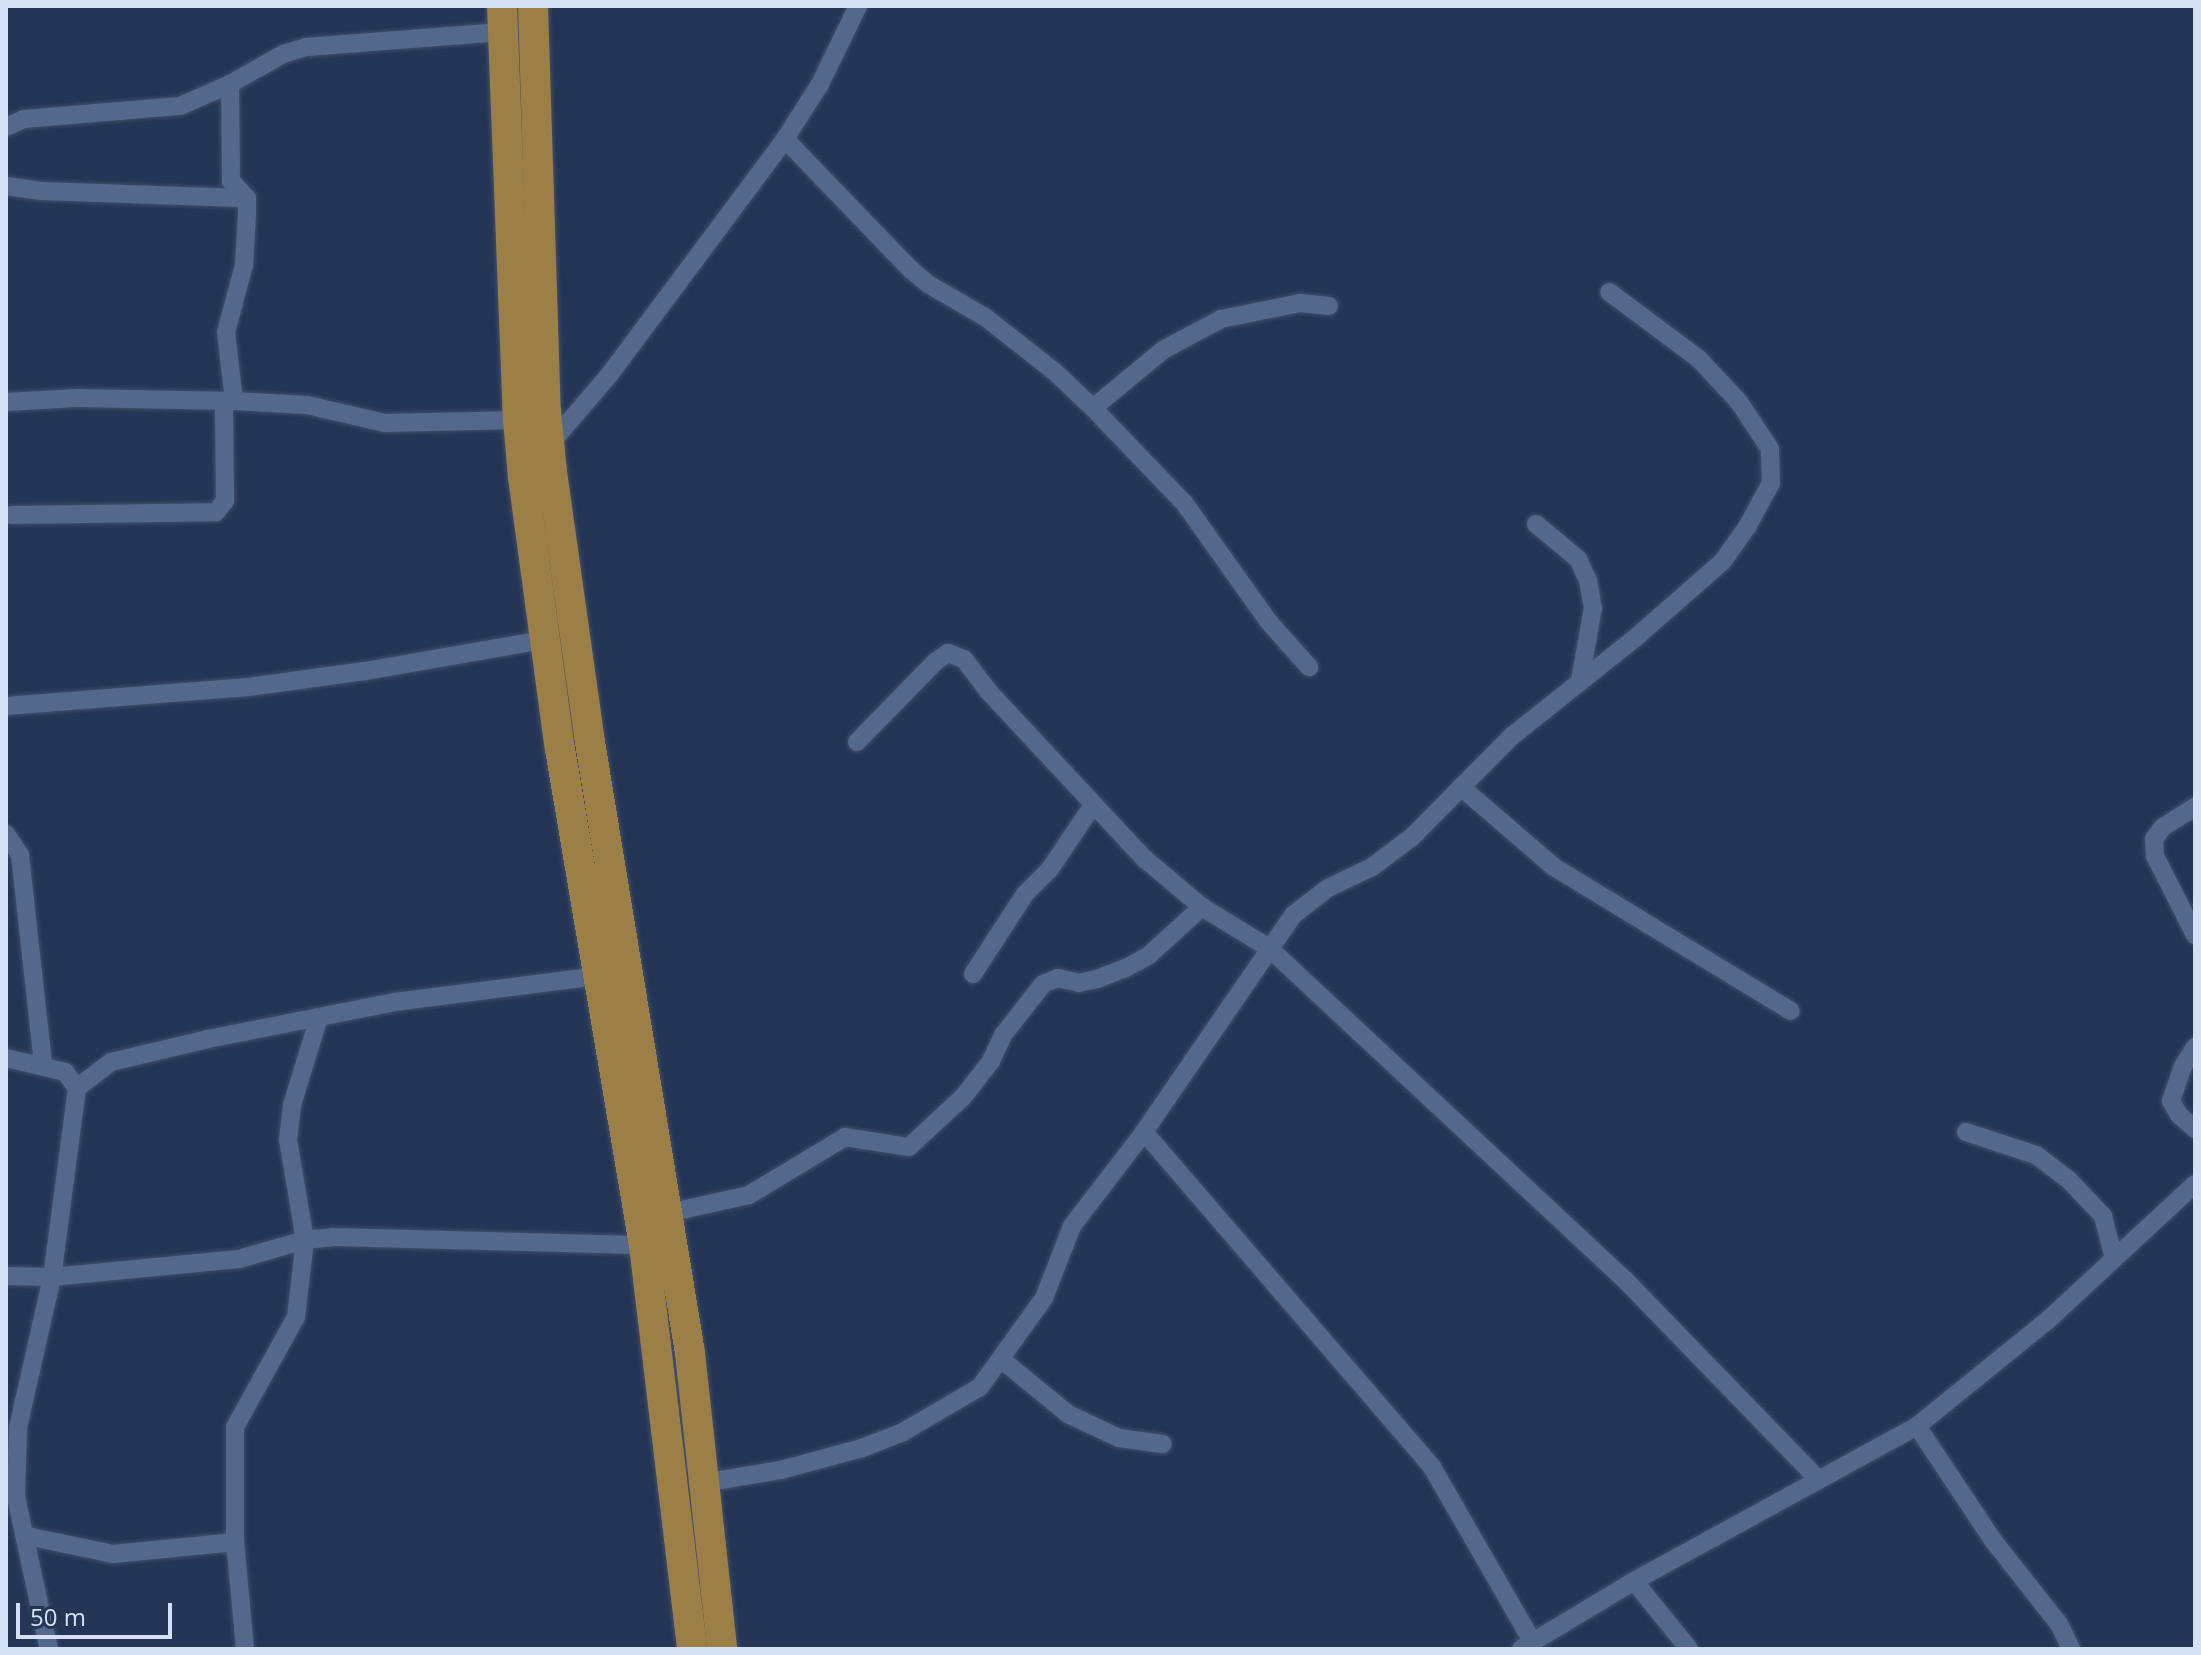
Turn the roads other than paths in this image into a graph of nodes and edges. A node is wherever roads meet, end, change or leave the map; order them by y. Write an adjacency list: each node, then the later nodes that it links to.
1 (533, 6): 15 (highway)
2 (858, 6): 6 (street)
3 (502, 19): 4 (street); 14 (highway)
4 (230, 84): 5 (street); 8 (street)
5 (6, 127)
6 (785, 139): 13 (street); 15 (street)
7 (6, 186): 8 (street)
8 (247, 198): 11 (street)
9 (1609, 292): 20 (street)
10 (1329, 306): 13 (street)
11 (229, 401): 12 (street); 14 (street); 16 (street)
12 (6, 402)
13 (1093, 408): 19 (street)
14 (518, 420): 18 (highway)
15 (550, 444): 30 (highway)
16 (12, 515)
17 (1536, 524): 20 (street)
18 (543, 640): 21 (street); 30 (highway)
19 (1309, 667)
20 (1580, 680): 23 (street)
21 (6, 706)
22 (857, 742): 24 (street)
23 (1461, 787): 29 (street); 32 (street)
24 (1093, 805): 27 (street); 31 (street)
25 (2195, 807): 28 (street)
26 (6, 834): 36 (street)
27 (1202, 907): 29 (street); 42 (street)
28 (2195, 935)
29 (1269, 948): 39 (street); 51 (street)
30 (614, 973): 33 (street); 42 (highway); 44 (highway)
31 (973, 974)
32 (1791, 1011)
33 (319, 1017): 37 (street); 43 (street)
34 (2195, 1047): 38 (street)
35 (6, 1058): 36 (street)
36 (43, 1064): 37 (street)
37 (77, 1088): 47 (street)
38 (2195, 1129)
39 (1144, 1132): 48 (street); 57 (street)
40 (1966, 1132): 45 (street)
41 (2192, 1194): 45 (street)
42 (668, 1213): 52 (highway)
43 (305, 1240): 44 (street); 47 (street); 55 (street)
44 (644, 1245): 60 (highway)
45 (2114, 1259): 49 (street)
46 (6, 1276): 47 (street)
47 (52, 1277): 53 (street)
48 (1002, 1360): 50 (street); 52 (street)
49 (1917, 1426): 51 (street); 63 (street)
50 (1163, 1444)
51 (1818, 1479): 56 (street)
52 (703, 1483): 61 (highway)
53 (11, 1497): 54 (street)
54 (27, 1536): 55 (street); 58 (street)
55 (235, 1542): 59 (street)
56 (1634, 1581): 57 (street); 62 (street)
57 (1526, 1645)
58 (49, 1649)
59 (245, 1649)
60 (692, 1649)
61 (722, 1649)
62 (1689, 1649)
63 (2071, 1649)

